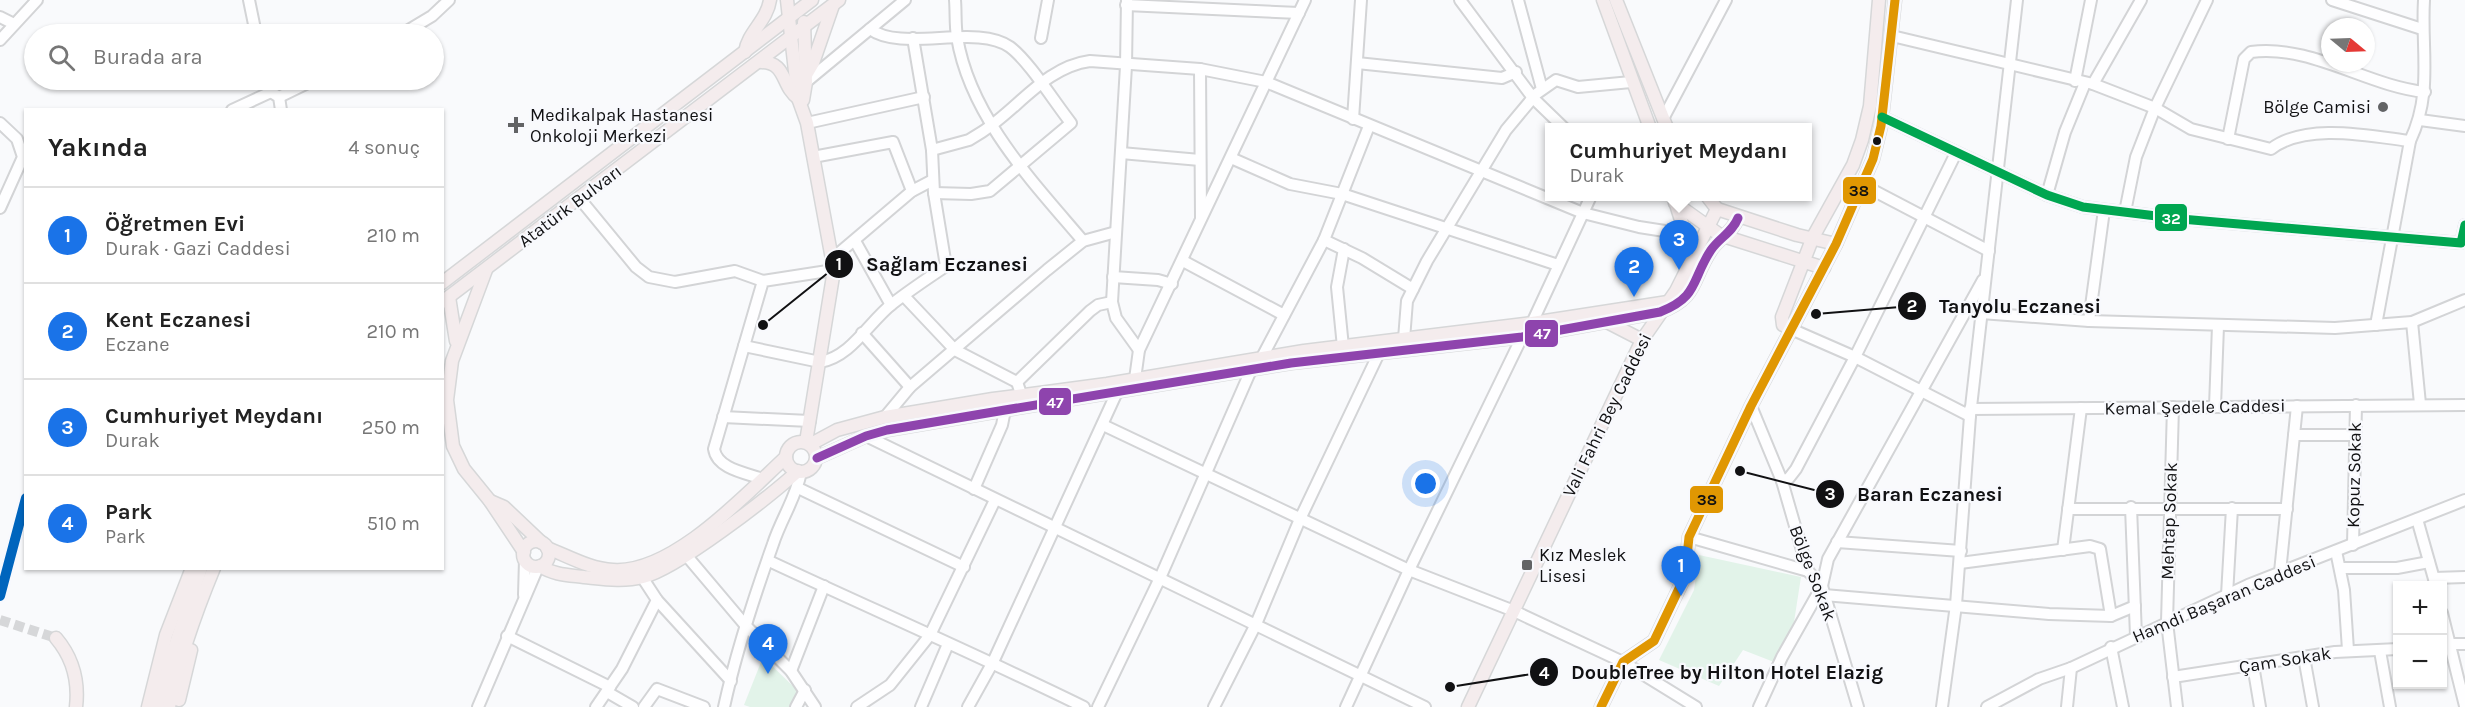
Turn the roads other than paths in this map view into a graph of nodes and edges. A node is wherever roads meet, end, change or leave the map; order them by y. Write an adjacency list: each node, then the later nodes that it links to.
1 (37, 0): 30 (street)
2 (249, 0): 31 (street)
3 (449, 0): 32 (street)
4 (770, 0): 42 (main road)
5 (787, 0): 29 (main road)
6 (905, 0): 34 (street)
7 (955, 0): 38 (street)
8 (1048, 0): 40 (street)
9 (1305, 0): 27 (street)
10 (1361, 0): 44 (street)
11 (1460, 0): 48 (street)
12 (1518, 0): 54 (street)
13 (1603, 0): 51 (main road)
14 (1616, 0): 68 (main road)
15 (1726, 0): 68 (street)
16 (1879, 0): 115 (main road)
17 (1894, 0): 37 (main road)
18 (2017, 0): 46 (street)
19 (2091, 0): 52 (street)
20 (2141, 0): 52 (street)
21 (2207, 0): 64 (street)
22 (2332, 0): 35 (street)
23 (2424, 0): 35 (street)
24 (836, 2): 33 (main road, Atatürk Bulvarı); 49 (main road)
25 (1127, 2): 27 (street); 45 (street)
26 (804, 3): 29 (main road, Atatürk Bulvarı); 33 (main road)
27 (1299, 13): 50 (street)
28 (0, 17): 30 (street)
29 (790, 17): 36 (main road); 42 (main road, Atatürk Bulvarı)
30 (14, 24): 41 (street)
31 (254, 24)
32 (419, 24)
33 (804, 26): 36 (main road, Atatürk Bulvarı); 49 (main road)
34 (870, 29): 39 (street); 49 (street)
35 (2422, 29): 57 (street)
36 (792, 34): 43 (main road, Atatürk Bulvarı); 61 (main road)
37 (1892, 36): 46 (street); 65 (main road)
38 (957, 37): 39 (street); 53 (street); 73 (street)
39 (913, 38): 59 (street)
40 (1041, 38)
41 (0, 40)
42 (745, 53): 132 (main road, Atatürk Bulvarı)
43 (761, 62): 61 (main road); 94 (main road, Atatürk Bulvarı)
44 (1357, 63): 48 (street); 66 (street)
45 (1126, 66): 47 (street); 53 (street); 79 (street)
46 (2008, 66): 52 (street); 86 (street)
47 (1200, 69): 50 (street); 83 (street)
48 (1516, 72): 60 (street)
49 (806, 79): 61 (main road)
50 (1266, 82): 66 (street); 82 (street)
51 (1631, 82): 54 (street); 72 (main road)
52 (2084, 83): 64 (street); 92 (street)
53 (1040, 84): 73 (street); 84 (street)
54 (1542, 89): 60 (street)
55 (272, 90): 58 (street)
56 (286, 90): 58 (street)
57 (2425, 92): 67 (street); 76 (street)
58 (275, 94): 62 (street); 63 (street)
59 (924, 97): 70 (street); 78 (street)
60 (1533, 98): 71 (street); 85 (street)
61 (800, 101): 70 (main road)
62 (237, 108)
63 (280, 108)
64 (2155, 108): 76 (street); 103 (street)
65 (1882, 117): 80 (street); 88 (main road)
66 (1353, 119): 74 (street)
67 (2421, 120): 75 (street); 77 (street)
68 (1666, 122)
69 (0, 123): 100 (street)
70 (807, 123): 81 (main road)
71 (1559, 123)
72 (1648, 123)
73 (992, 126): 78 (street); 84 (street)
74 (1369, 126): 85 (street); 91 (street)
75 (2465, 126)
76 (2228, 139): 77 (street)
77 (2410, 141): 113 (street)
78 (932, 150): 87 (street)
79 (1121, 153): 83 (street); 111 (street)
80 (1956, 153): 86 (street); 106 (street)
81 (813, 157): 89 (street); 126 (main road)
82 (1231, 158): 91 (street); 107 (street)
83 (1200, 160): 107 (street)
84 (1022, 166): 90 (street); 118 (street)
85 (1481, 171): 93 (street); 110 (street)
86 (1997, 172): 92 (street); 122 (street)
87 (933, 180): 89 (street); 90 (street)
88 (1861, 184): 106 (street); 119 (main road)
89 (912, 191): 117 (street)
90 (934, 193): 136 (street)
91 (1342, 194): 110 (street); 116 (street)
92 (2047, 195): 102 (street)
93 (1545, 197)
94 (580, 199): 129 (main road, Atatürk Bulvarı); 133 (street)
95 (1554, 201): 104 (street)
96 (1589, 201): 104 (street)
97 (1675, 201): 112 (main road)
98 (1676, 201): 109 (main road)
99 (1711, 201): 101 (main road)
100 (0, 208)
101 (1717, 209): 105 (main road); 109 (main road, Vali Fahri Bey Caddesi)
102 (2104, 210): 103 (street); 145 (street)
103 (2125, 212): 113 (street)
104 (1583, 213): 112 (street); 127 (street)
105 (1738, 218): 114 (main road); 115 (main road)
106 (1923, 218): 122 (street); 162 (street)
107 (1201, 221): 124 (street)
108 (2465, 225): 120 (street)
109 (1706, 227): 114 (main road); 123 (main road, Vali Fahri Bey Caddesi)
110 (1446, 228): 127 (street); 135 (street)
111 (1116, 232): 118 (street); 131 (street)
112 (1684, 234): 123 (main road)
113 (2392, 235): 120 (street); 149 (street)
114 (1726, 237): 125 (main road); 142 (main road)
115 (1813, 237): 119 (main road); 125 (main road)
116 (1324, 240): 121 (street); 144 (street)
117 (855, 241): 126 (street); 141 (street)
118 (1083, 241): 159 (street)
119 (1836, 244): 128 (main road)
120 (2463, 244)
121 (1344, 249): 135 (street); 157 (street)
122 (1989, 251): 130 (street)
123 (1692, 255): 140 (main road, Vali Fahri Bey Caddesi)
124 (1184, 261): 134 (street); 144 (street)
125 (1804, 261): 128 (main road); 151 (main road)
126 (833, 264): 133 (street); 165 (main road)
127 (1558, 265): 148 (street)
128 (1824, 268): 151 (main road)
129 (486, 269): 137 (main road, Atatürk Bulvarı); 158 (main road)
130 (1986, 274): 143 (street); 170 (street)
131 (1113, 277): 134 (street); 139 (street)
132 (444, 281)
133 (763, 281): 156 (street)
134 (1172, 284): 160 (street)
135 (1413, 289): 154 (street)
136 (904, 296): 141 (street); 159 (street)
137 (446, 300): 158 (main road)
138 (2465, 300): 147 (street)
139 (1112, 302): 160 (street); 168 (street)
140 (1668, 302): 142 (main road, Vali Fahri Bey Caddesi); 148 (main road)
141 (891, 305): 152 (street)
142 (1660, 312): 146 (main road); 155 (main road, Vali Fahri Bey Caddesi)
143 (1981, 313): 145 (street); 182 (street)
144 (1284, 315): 163 (street)
145 (2089, 321): 150 (street)
146 (1610, 322): 153 (main road); 155 (main road)
147 (2412, 322): 149 (street); 173 (street)
148 (1532, 323): 153 (street); 154 (main road)
149 (2376, 325): 150 (street)
150 (2217, 326): 177 (street)
151 (1791, 329): 162 (street); 176 (main road)
152 (862, 333): 165 (street); 169 (street)
153 (1522, 337): 161 (main road); 231 (street)
154 (1404, 339): 157 (main road)
155 (1642, 340): 246 (main road, Vali Fahri Bey Caddesi)
156 (744, 346): 165 (street); 183 (street)
157 (1343, 346): 163 (main road)
158 (456, 349): 164 (main road); 192 (main road)
159 (955, 350): 168 (street); 169 (street)
160 (1139, 350): 167 (street)
161 (1379, 353): 166 (main road); 209 (street)
162 (1855, 357): 170 (street); 198 (street)
163 (1261, 359): 167 (main road)
164 (444, 361)
165 (820, 362): 185 (main road)
166 (1251, 370): 171 (main road); 196 (street)
167 (1134, 379): 172 (main road)
168 (1017, 382): 172 (street)
169 (910, 387): 184 (street)
170 (1920, 390): 182 (street); 213 (street)
171 (1117, 392): 181 (main road); 186 (street)
172 (1021, 394): 184 (main road)
173 (2420, 404): 174 (street, Kemal Şedele Caddesi); 175 (street, Kemal Şedele Caddesi)
174 (2356, 405): 178 (street, Kemal Şedele Caddesi); 188 (street, Kopuz Sokak)
175 (2465, 405)
176 (1751, 406): 198 (street, Bölge Sokak); 212 (main road)
177 (2215, 406): 178 (street, Kemal Şedele Caddesi); 179 (street, Kemal Şedele Caddesi)
178 (2297, 406): 187 (street)
179 (2173, 407): 180 (street, Kemal Şedele Caddesi); 205 (street, Mehtap Sokak)
180 (2081, 408): 182 (street, Kemal Şedele Caddesi); 207 (street)
181 (1005, 410): 189 (main road); 200 (street)
182 (1970, 413): 217 (street)
183 (723, 417): 185 (street); 197 (street)
184 (885, 417): 191 (main road)
185 (810, 421): 191 (main road)
186 (1102, 425): 196 (street); 211 (street)
187 (2294, 435): 188 (street); 208 (street)
188 (2355, 435): 215 (street, Kopuz Sokak)
189 (866, 436): 194 (main road); 200 (street)
190 (444, 437): 192 (main road)
191 (808, 443): 193 (main road); 194 (main road)
192 (453, 446): 203 (main road)
193 (786, 457): 195 (main road); 197 (main road)
194 (817, 458): 195 (main road)
195 (799, 472): 199 (street); 219 (main road)
196 (1204, 474): 209 (street); 236 (street)
197 (763, 479): 214 (main road)
198 (1782, 481): 232 (street, Bölge Sokak)
199 (798, 488): 221 (street); 225 (street)
200 (974, 489): 201 (street)
201 (995, 500): 211 (street); 225 (street)
202 (2465, 500): 210 (street, Hamdi Başaran Caddesi)
203 (490, 501): 214 (main road); 220 (main road)
204 (2131, 507): 205 (street); 207 (street); 245 (street)
205 (2169, 507): 206 (street); 248 (street, Mehtap Sokak)
206 (2232, 508): 208 (street); 241 (street)
207 (2068, 509): 216 (street)
208 (2287, 509): 233 (street)
209 (1300, 519): 231 (street); 249 (street)
210 (2417, 519): 215 (street, Hamdi Başaran Caddesi); 222 (street)
211 (1056, 530): 236 (street); 264 (street)
212 (1689, 537): 232 (street); 265 (main road)
213 (1837, 542): 217 (street); 240 (street)
214 (545, 545): 220 (main road); 224 (main road)
215 (2353, 545): 218 (street, Hamdi Başaran Caddesi)
216 (2063, 550): 223 (street); 247 (street)
217 (1960, 551): 223 (street)
218 (2336, 551): 226 (street); 233 (street, Hamdi Başaran Caddesi)
219 (686, 555): 235 (main road); 250 (street)
220 (524, 556): 224 (main road); 242 (street)
221 (769, 561): 239 (street); 250 (street)
222 (2429, 562): 226 (street); 237 (street)
223 (1960, 563): 244 (street)
224 (539, 566): 235 (main road); 242 (street)
225 (964, 567): 251 (street)
226 (2341, 568): 261 (street)
227 (191, 570): 277 (main road)
228 (200, 570): 278 (main road)
229 (213, 570): 279 (main road)
230 (220, 570): 280 (main road)
231 (1408, 570): 246 (street); 269 (street)
232 (1808, 571): 240 (street, Bölge Sokak)
233 (2280, 572): 241 (street, Hamdi Başaran Caddesi)
234 (2465, 577): 238 (street)
235 (642, 578): 243 (street)
236 (1160, 578): 249 (street); 292 (street)
237 (2435, 581)
238 (2441, 581)
239 (824, 586): 251 (street); 268 (street)
240 (1824, 594): 244 (street); 299 (street); 300 (street, Bölge Sokak)
241 (2227, 595): 248 (street, Hamdi Başaran Caddesi)
242 (524, 599): 252 (street)
243 (657, 600): 271 (street); 272 (street)
244 (1956, 605): 247 (street); 301 (street)
245 (2135, 606): 247 (street); 253 (street)
246 (1514, 611): 265 (street); 296 (main road, Vali Fahri Bey Caddesi)
247 (2111, 616)
248 (2167, 622): 253 (street, Hamdi Başaran Caddesi); 270 (street, Mehtap Sokak)
249 (1257, 624): 269 (street); 293 (street)
250 (746, 626): 268 (street); 271 (street)
251 (930, 635): 255 (street); 288 (street)
252 (507, 636): 272 (street); 281 (street)
253 (2136, 636): 258 (street, Hamdi Başaran Caddesi)
254 (56, 638): 276 (main road)
255 (948, 644): 264 (street); 289 (street)
256 (2447, 644): 257 (street)
257 (2465, 644)
258 (2111, 647): 267 (street, Hamdi Başaran Caddesi); 304 (street)
259 (2447, 647): 275 (street)
260 (2393, 649): 262 (street, Çam Sokak)
261 (2348, 650): 262 (street, Çam Sokak); 263 (street, Çam Sokak)
262 (2380, 651): 308 (street)
263 (2304, 657): 266 (street, Çam Sokak); 307 (street)
264 (993, 662): 290 (street); 291 (street)
265 (1623, 662): 297 (main road); 298 (street)
266 (2253, 664): 270 (street, Çam Sokak); 306 (street)
267 (2071, 668): 302 (street, Hamdi Başaran Caddesi); 303 (street)
268 (791, 671): 273 (street)
269 (1361, 675): 294 (street); 295 (street)
270 (2173, 676): 305 (street, Mehtap Sokak)
271 (731, 681): 274 (street)
272 (608, 689): 282 (street); 283 (street)
273 (805, 690): 286 (street); 287 (street)
274 (726, 706)
275 (2465, 706)
276 (76, 707)
277 (147, 707)
278 (159, 707)
279 (169, 707)
280 (177, 707)
281 (478, 707)
282 (596, 707)
283 (633, 707)
284 (644, 707): 285 (street)
285 (704, 707)
286 (796, 707)
287 (815, 707)
288 (857, 707)
289 (921, 707)
290 (968, 707)
291 (1084, 707)
292 (1098, 707)
293 (1214, 707)
294 (1346, 707)
295 (1425, 707)
296 (1468, 707)
297 (1601, 707)
298 (1696, 707)
299 (1759, 707)
300 (1858, 707)
301 (1942, 707)
302 (1987, 707)
303 (2067, 707)
304 (2123, 707)
305 (2177, 707)
306 (2260, 707)
307 (2313, 707)
308 (2390, 707)

